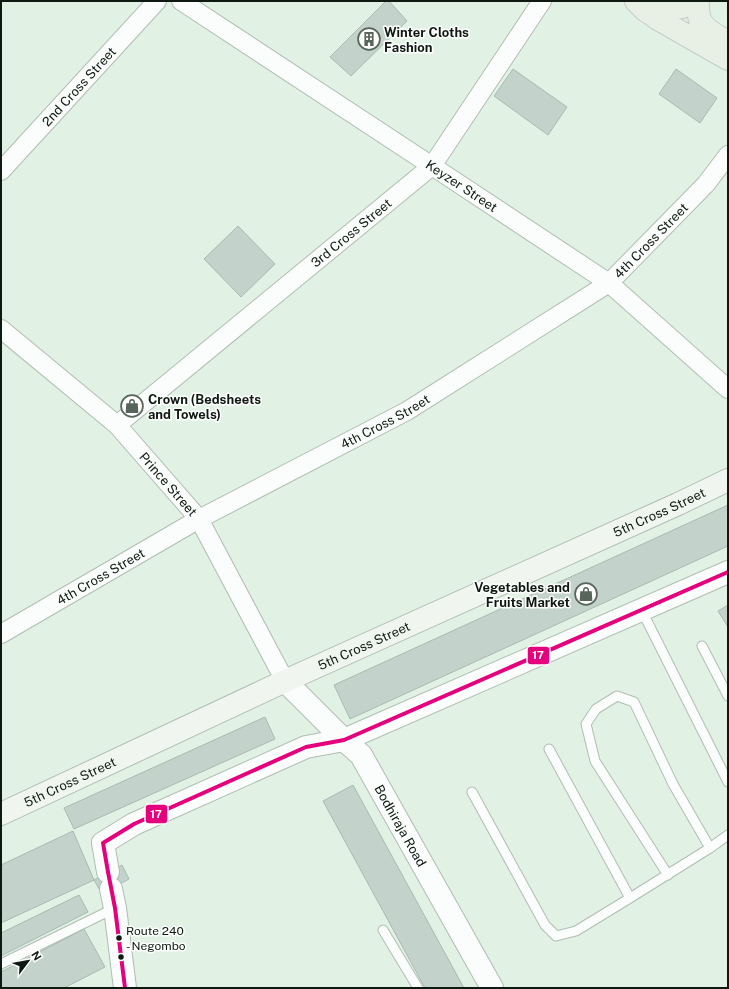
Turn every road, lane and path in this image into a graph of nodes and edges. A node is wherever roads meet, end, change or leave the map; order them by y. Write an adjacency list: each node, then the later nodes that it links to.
1 (157, 1): 12 (street, 2nd Cross Street)
2 (181, 1): 11 (street, Keyzer Street)
3 (542, 1): 11 (street, 3rd Cross Street)
4 (636, 1): 9 (main road)
5 (644, 1): 6 (main road)
6 (693, 1)
7 (698, 1): 8 (main road)
8 (728, 42)
9 (728, 59)
10 (728, 155): 13 (street, 4th Cross Street)
11 (432, 166): 13 (street, Keyzer Street); 16 (street, 3rd Cross Street)
12 (1, 172)
13 (610, 283): 15 (street, Keyzer Street); 18 (street, 4th Cross Street)
14 (1, 329): 16 (street, Prince Street)
15 (728, 389)
16 (117, 425): 18 (street, Prince Street)
17 (728, 480): 23 (main road, 5th Cross Street)
18 (199, 519): 21 (street, 4th Cross Street); 23 (street, Prince Street)
19 (728, 572): 20 (street)
20 (642, 609): 25 (street); 27 (lane)
21 (1, 634)
22 (702, 646): 24 (lane)
23 (285, 681): 25 (street, Bodhiraja Road); 29 (main road, 5th Cross Street)
24 (728, 696)
25 (344, 740): 33 (street); 39 (street, Bodhiraja Road)
26 (549, 749): 34 (lane)
27 (728, 782)
28 (472, 792): 34 (lane)
29 (1, 814)
30 (728, 835): 31 (lane)
31 (710, 848): 32 (lane); 32 (lane)
32 (668, 875): 34 (lane)
33 (112, 890): 36 (lane); 37 (street)
34 (630, 898)
35 (384, 930): 38 (lane)
36 (1, 964)
37 (121, 986)
38 (418, 988)
39 (492, 988)

